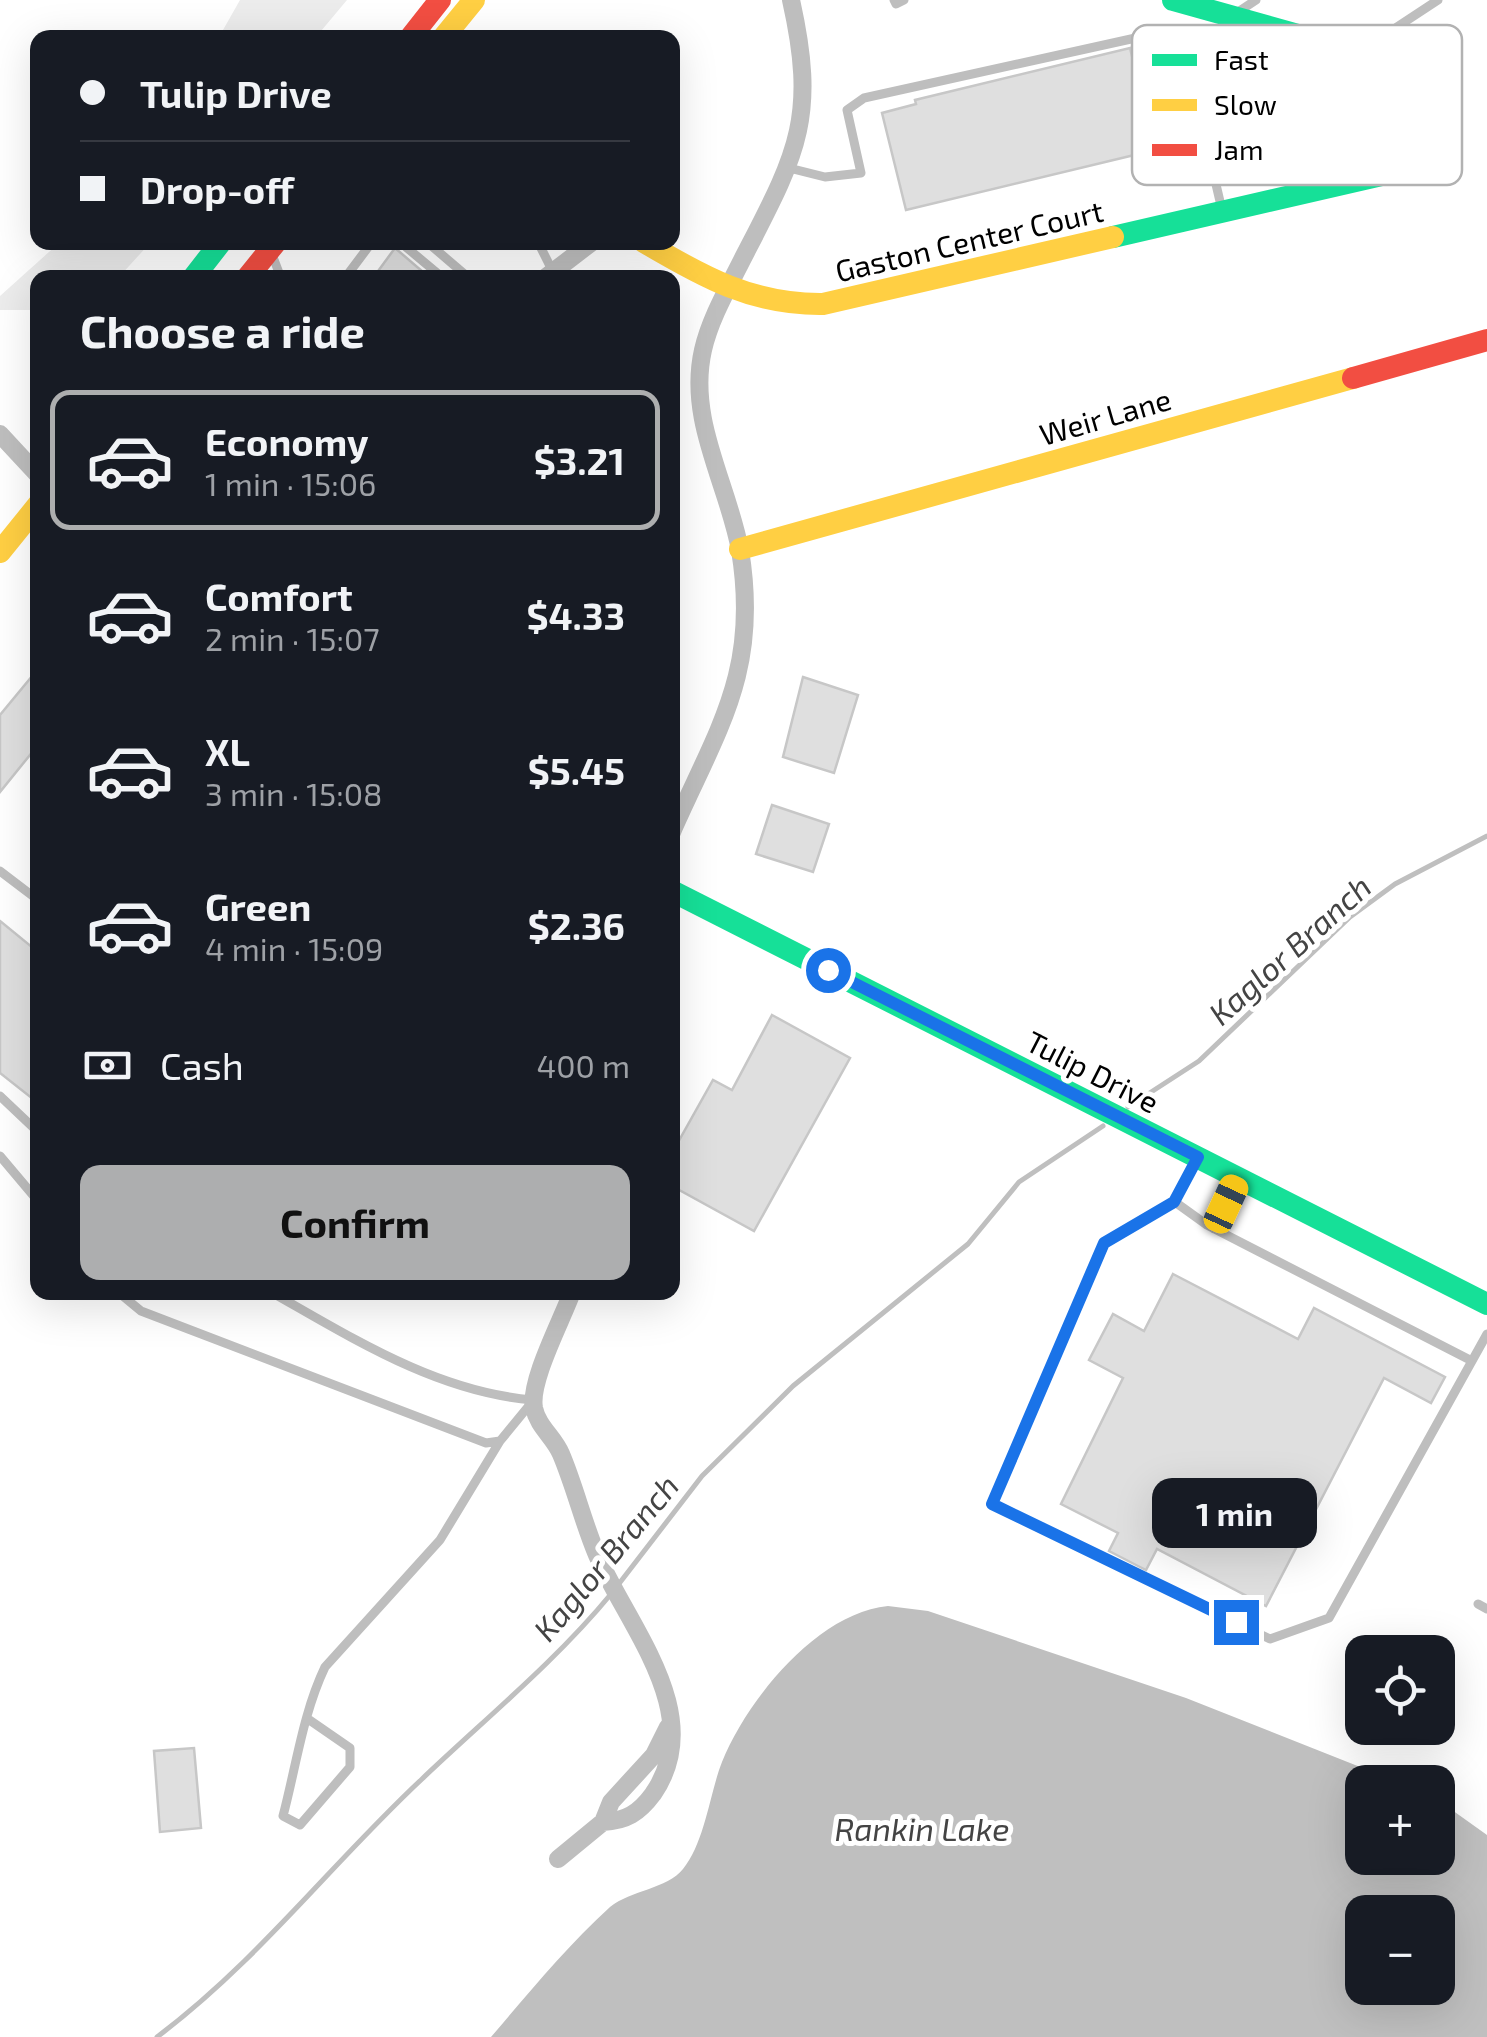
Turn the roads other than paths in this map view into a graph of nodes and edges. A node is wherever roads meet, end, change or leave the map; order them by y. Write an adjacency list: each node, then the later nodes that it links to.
1 (413, 0): 13 (main road)
2 (440, 0): 14 (main road)
3 (474, 0): 15 (main road)
4 (790, 0): 17 (street)
5 (894, 0): 6 (lane)
6 (904, 0)
7 (1173, 0): 10 (main road, Gaston Center Court)
8 (1256, 0): 10 (lane)
9 (1438, 0): 12 (lane)
10 (1232, 16): 11 (main road, Gaston Center Court)
11 (1264, 25)
12 (1400, 25)
13 (390, 30)
14 (416, 30)
15 (459, 30)
16 (1132, 39): 17 (lane)
17 (789, 168): 32 (street)
18 (1216, 185): 20 (lane)
19 (1339, 185): 20 (main road, Gaston Center Court)
20 (1222, 212): 32 (main road, Gaston Center Court)
21 (215, 250): 27 (main road)
22 (269, 250): 28 (main road)
23 (410, 250): 29 (lane)
24 (437, 250): 30 (lane)
25 (582, 250): 31 (street)
26 (658, 250): 32 (main road, Gaston Center Court)
27 (199, 270)
28 (253, 270)
29 (433, 270)
30 (460, 270)
31 (555, 270)
32 (727, 289): 37 (street)
33 (1487, 340): 37 (main road, Weir Lane)
34 (0, 434): 35 (street)
35 (30, 466)
36 (30, 515): 38 (main road)
37 (740, 549): 39 (street)
38 (0, 552)
39 (680, 815)
40 (0, 870): 41 (lane)
41 (30, 894)
42 (680, 895): 46 (main road, Tulip Drive)
43 (0, 1096): 44 (lane)
44 (30, 1124)
45 (0, 1156): 48 (lane)
46 (1198, 1157): 47 (main road, Tulip Drive); 49 (lane)
47 (1238, 1178): 50 (lane); 54 (main road, Tulip Drive)
48 (30, 1192)
49 (1174, 1202): 50 (lane); 56 (lane)
50 (1214, 1229): 56 (lane)
51 (128, 1300): 58 (lane)
52 (285, 1300): 57 (lane)
53 (569, 1300): 57 (street)
54 (1487, 1304)
55 (1487, 1334): 56 (lane)
56 (1472, 1360)
57 (534, 1400): 58 (lane); 60 (street)
58 (500, 1441): 59 (lane)
59 (308, 1718): 59 (lane)
60 (670, 1726): 61 (street); 61 (street)
61 (602, 1822): 62 (street)
62 (558, 1859)

